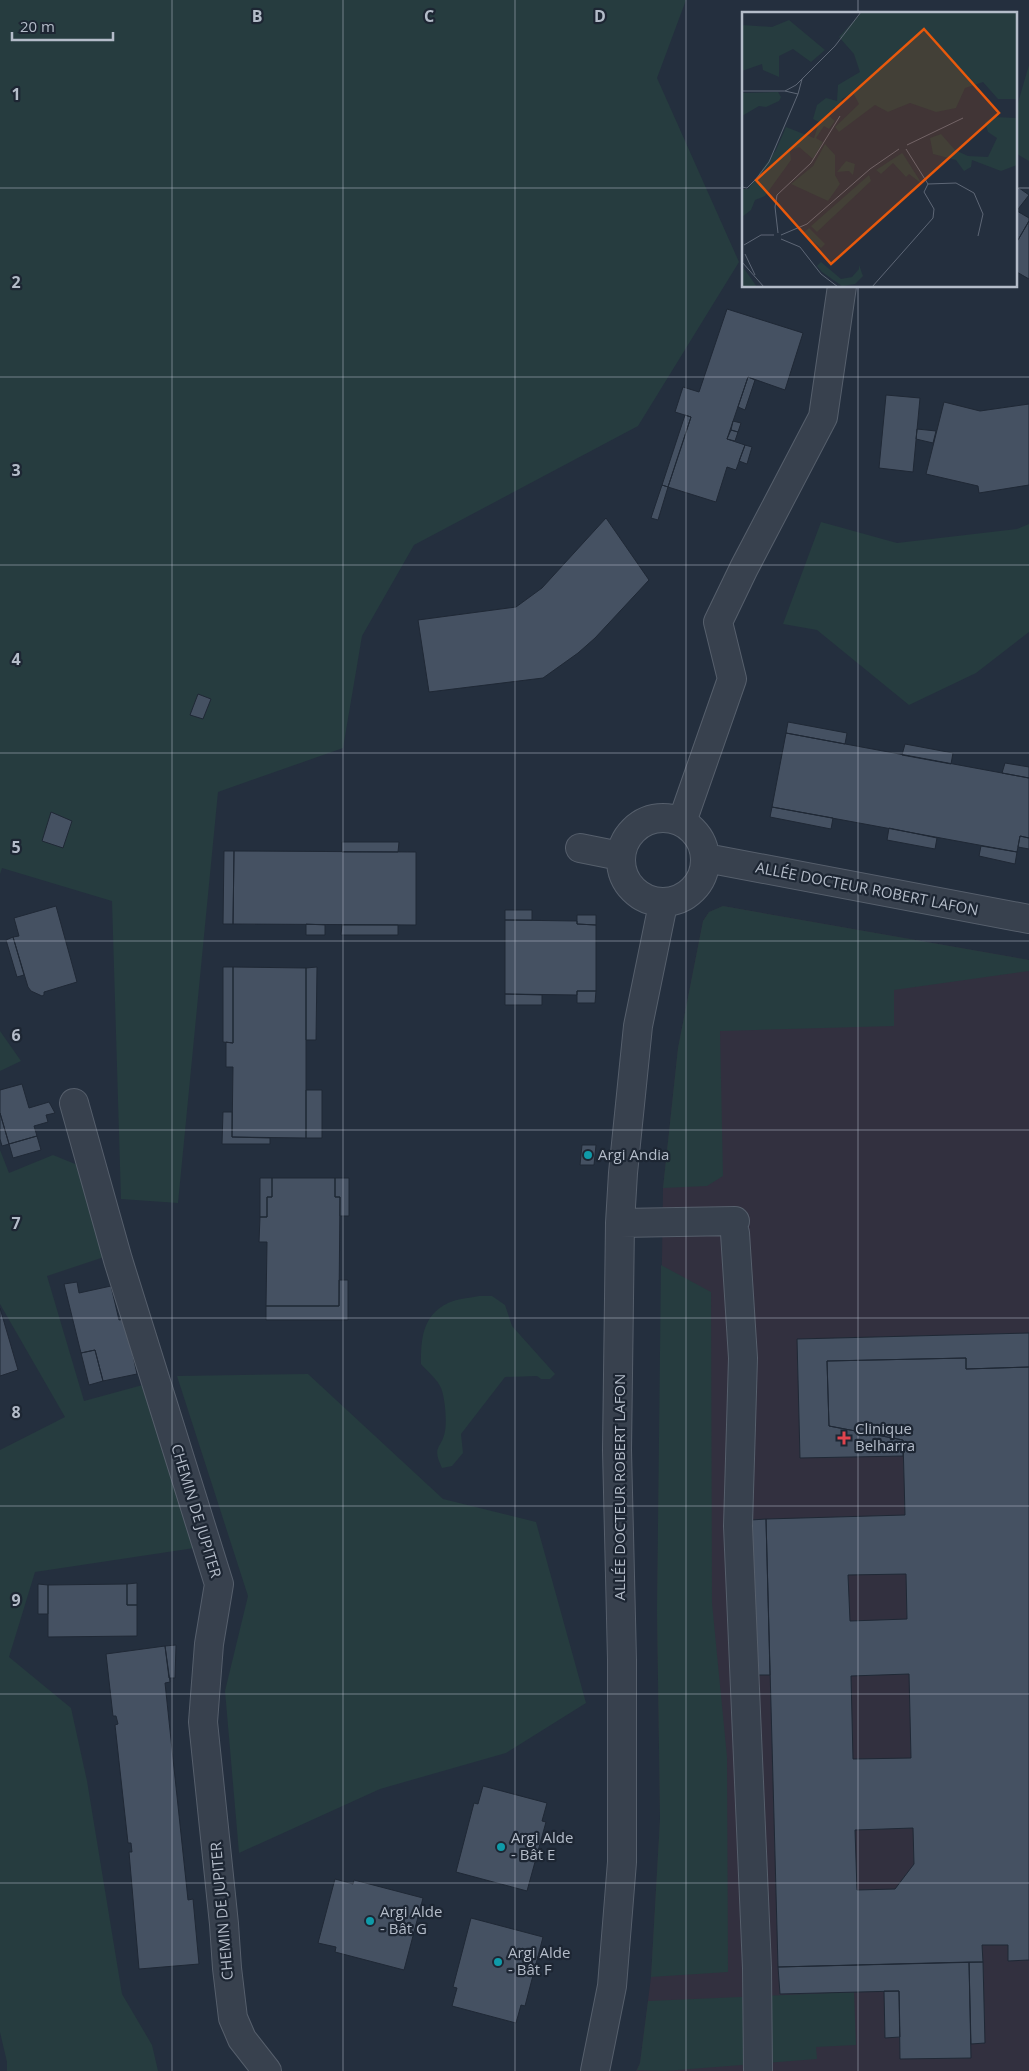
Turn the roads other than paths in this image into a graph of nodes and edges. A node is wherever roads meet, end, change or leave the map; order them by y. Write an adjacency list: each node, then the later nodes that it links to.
1 (842, 288): 2 (street)
2 (682, 822): 4 (street); 5 (street)
3 (580, 848): 4 (street)
4 (620, 856): 6 (street)
5 (706, 858): 6 (street); 7 (street, ALLÉE DOCTEUR ROBERT LAFON)
6 (663, 904): 9 (street, ALLÉE DOCTEUR ROBERT LAFON)
7 (1029, 919)
8 (74, 1103): 10 (street, CHEMIN DE JUPITER)
9 (620, 1223): 11 (street, ALLÉE DOCTEUR ROBERT LAFON); 12 (street)
10 (267, 2071)
11 (595, 2071)
12 (758, 2071)

